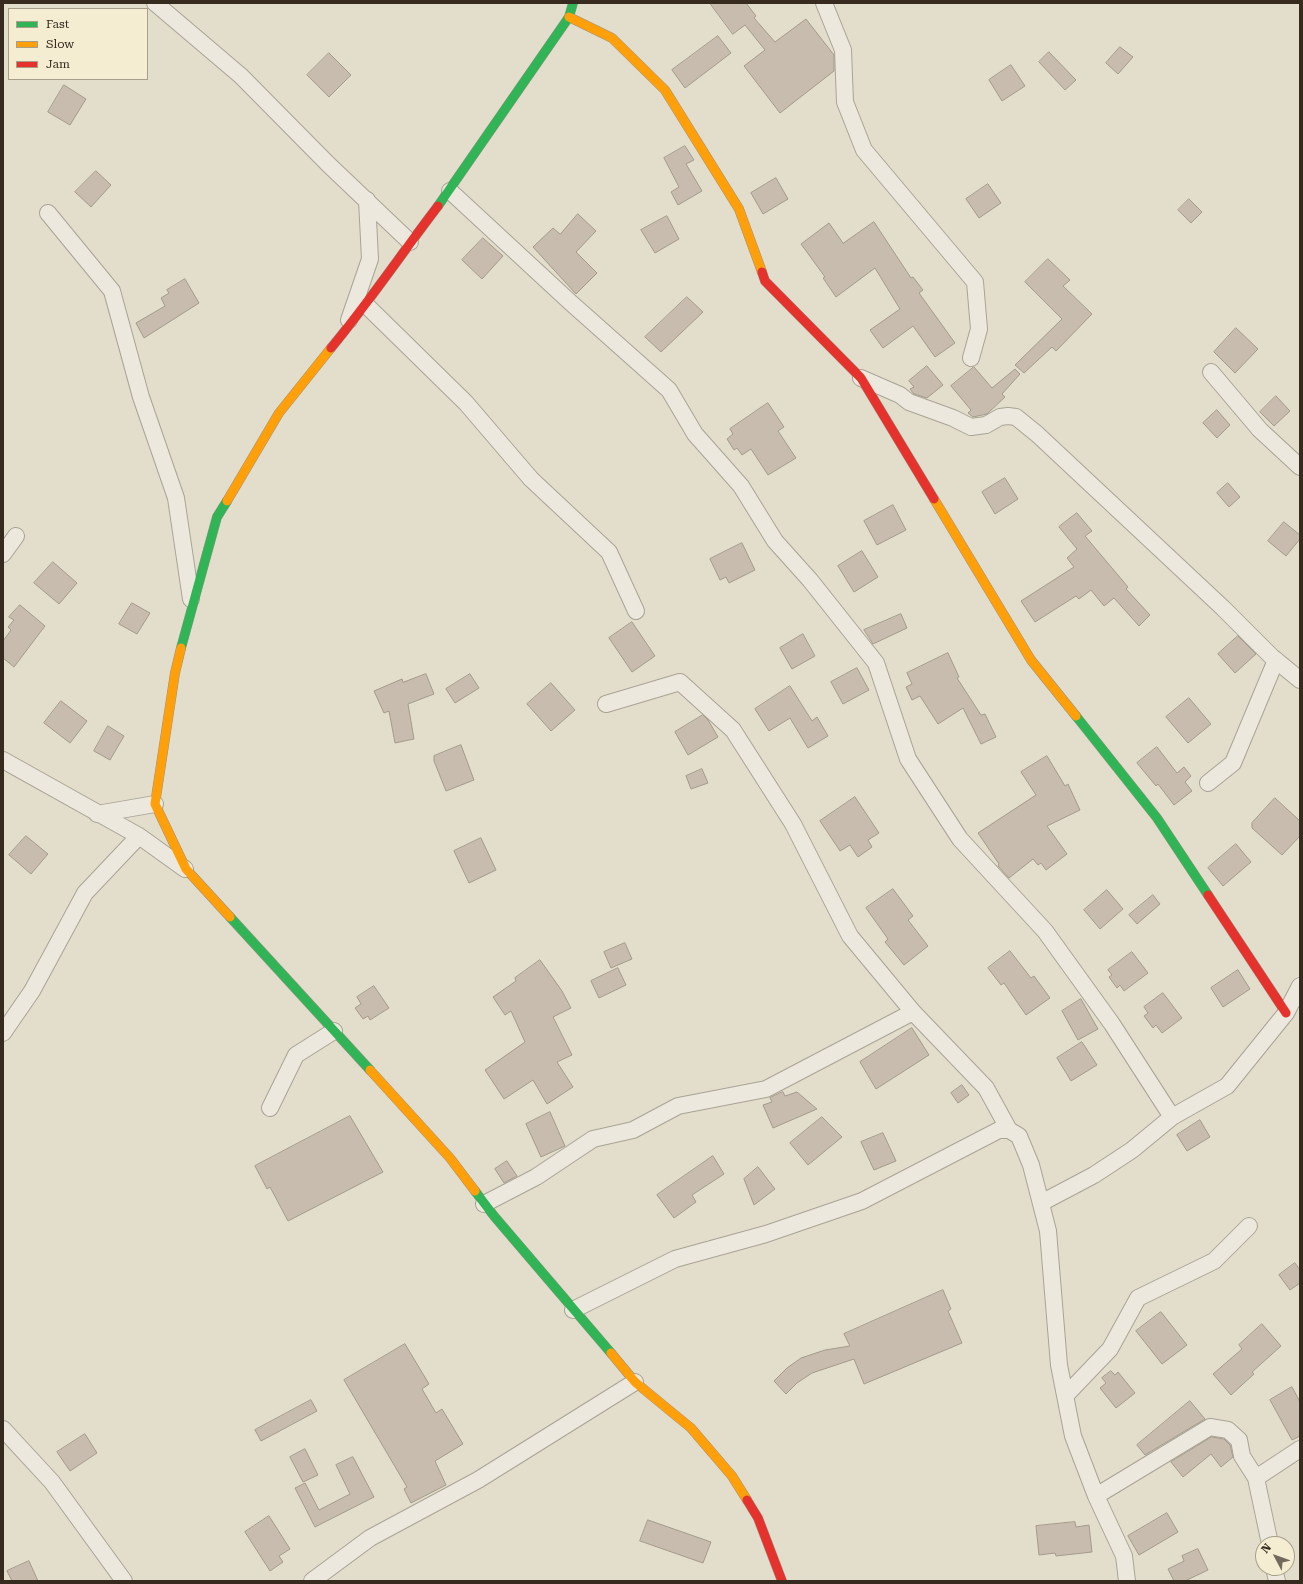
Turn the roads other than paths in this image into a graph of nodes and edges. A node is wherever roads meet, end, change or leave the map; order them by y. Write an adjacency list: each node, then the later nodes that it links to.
1 (155, 3): 6 (street)
2 (573, 3): 4 (street)
3 (824, 3): 11 (street)
4 (569, 17): 5 (street); 13 (street)
5 (450, 191): 8 (street); 34 (street)
6 (367, 200): 8 (street); 10 (street)
7 (48, 214): 17 (street)
8 (410, 242): 9 (street)
9 (366, 304): 10 (street); 18 (street)
10 (345, 329): 17 (street)
11 (971, 358)
12 (1210, 372): 14 (street)
13 (861, 378): 19 (street); 30 (street)
14 (1300, 467)
15 (16, 536): 16 (street)
16 (3, 554)
17 (192, 605): 24 (street)
18 (636, 611)
19 (1276, 660): 20 (street); 23 (street)
20 (1300, 680)
21 (606, 704): 29 (street)
22 (3, 760): 25 (street)
23 (1208, 784)
24 (155, 804): 25 (street); 27 (street)
25 (97, 814): 26 (street)
26 (139, 836): 27 (street); 32 (street)
27 (186, 869): 31 (street)
28 (1300, 986): 30 (street)
29 (913, 1012): 35 (street); 37 (street)
30 (1286, 1013): 34 (street)
31 (334, 1031): 33 (street); 37 (street)
32 (3, 1033)
33 (270, 1108)
34 (1172, 1118): 36 (street)
35 (1009, 1130): 36 (street); 39 (street)
36 (1041, 1203): 41 (street)
37 (484, 1204): 39 (street)
38 (1249, 1226): 41 (street)
39 (573, 1310): 40 (street)
40 (635, 1382): 48 (street); 49 (street)
41 (1066, 1395): 45 (street)
42 (3, 1429): 47 (street)
43 (1300, 1449): 44 (street)
44 (1256, 1478): 45 (street); 46 (street)
45 (1096, 1496): 50 (street)
46 (1268, 1536)
47 (124, 1581)
48 (312, 1581)
49 (782, 1581)
50 (1127, 1581)

